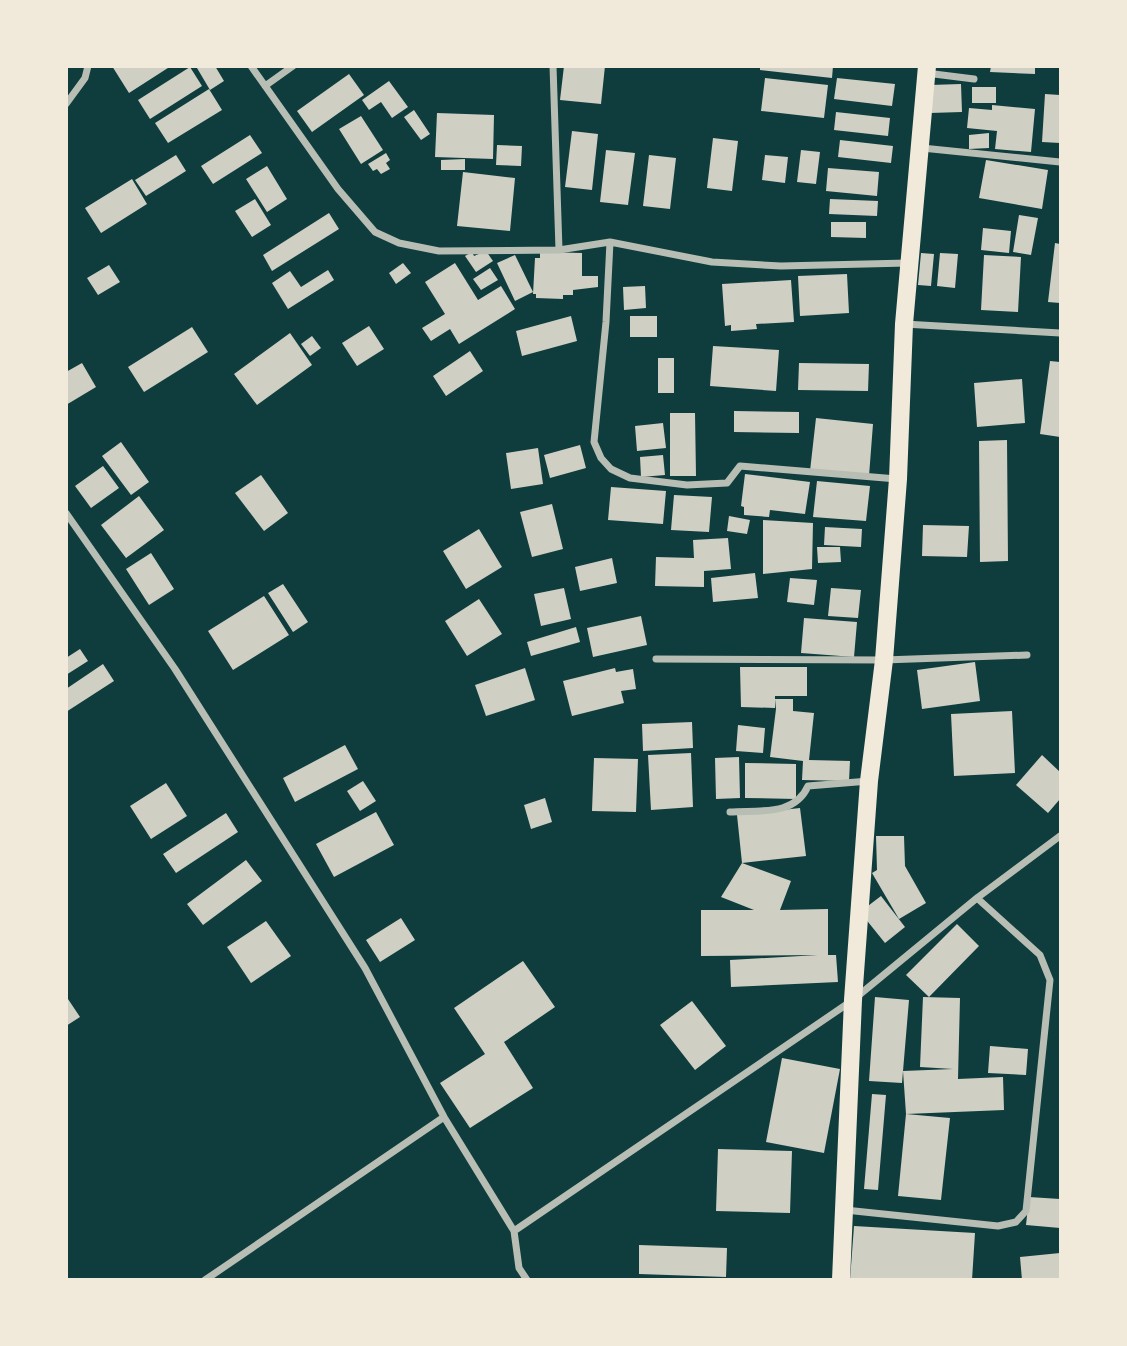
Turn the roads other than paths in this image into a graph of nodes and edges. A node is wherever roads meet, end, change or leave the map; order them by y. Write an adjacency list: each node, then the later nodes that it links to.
1 (88, 66): 8 (street)
2 (251, 66): 7 (street)
3 (293, 66): 7 (street)
4 (553, 66): 12 (street)
5 (927, 70): 6 (street); 9 (main road)
6 (974, 79)
7 (265, 86): 12 (street)
8 (66, 104)
9 (922, 148): 10 (street); 13 (main road)
10 (1060, 162)
11 (610, 242): 12 (street); 13 (street); 16 (street)
12 (559, 250)
13 (908, 263): 14 (main road)
14 (904, 324): 15 (street); 16 (main road)
15 (1060, 333)
16 (898, 479): 20 (main road)
17 (66, 513): 26 (street)
18 (1027, 655): 20 (street)
19 (656, 659): 20 (street)
20 (884, 660): 21 (main road)
21 (869, 781): 22 (street); 25 (main road)
22 (730, 812)
23 (1060, 836): 24 (street)
24 (977, 898): 25 (street); 27 (street)
25 (853, 1000): 27 (main road); 28 (street)
26 (444, 1117): 28 (street); 29 (street)
27 (845, 1210): 31 (main road)
28 (514, 1231): 30 (street)
29 (205, 1279)
30 (527, 1279)
31 (841, 1279)

